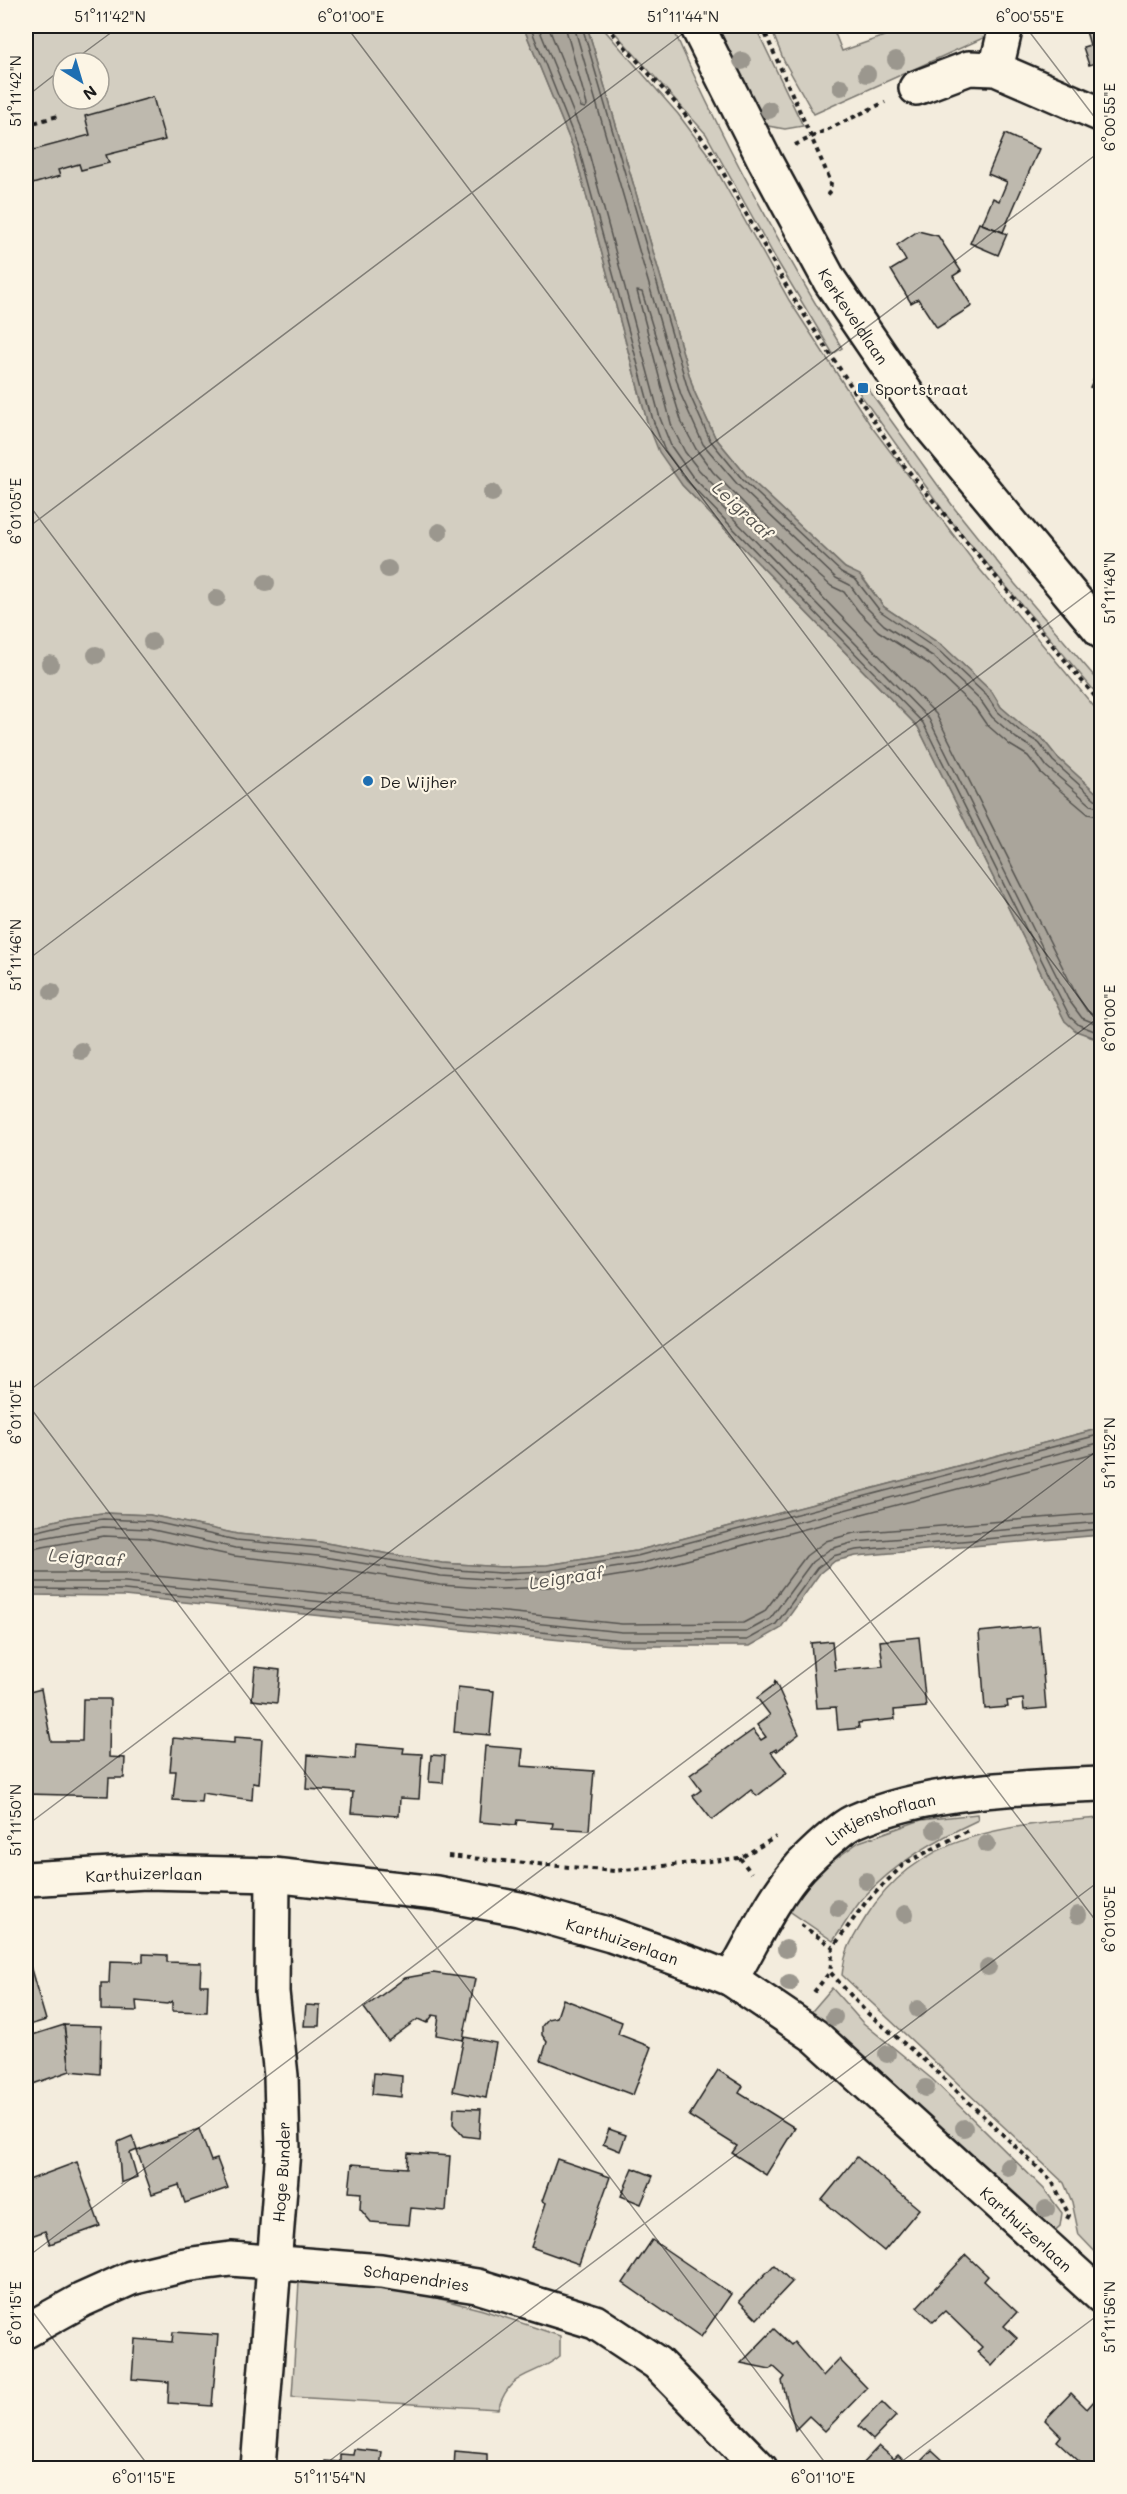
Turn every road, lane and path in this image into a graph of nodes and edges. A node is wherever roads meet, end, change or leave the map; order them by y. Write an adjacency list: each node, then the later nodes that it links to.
1 (697, 26): 10 (street, Kerkeveldlaan)
2 (762, 26): 9 (path)
3 (1006, 26): 4 (street)
4 (996, 69): 5 (street); 6 (street)
5 (916, 88): 9 (path)
6 (1101, 115)
7 (58, 116): 8 (path)
8 (26, 125)
9 (812, 136): 10 (path); 11 (path)
10 (765, 162): 11 (street, Kerkeveldlaan)
11 (794, 215): 12 (street, Kerkeveldlaan)
12 (1101, 632)
13 (1101, 1784): 19 (street, Lintjenshoflaan)
14 (973, 1828): 20 (path)
15 (786, 1830): 16 (path)
16 (440, 1856)
17 (273, 1875): 18 (street, Karthuizerlaan); 19 (street, Karthuizerlaan); 21 (street, Hoge Bunder)
18 (26, 1879)
19 (731, 1979): 20 (street, Karthuizerlaan)
20 (1054, 2253): 22 (street, Karthuizerlaan)
21 (273, 2263): 23 (street, Schapendries); 24 (street, Hoge Bunder); 25 (street, Schapendries)
22 (1101, 2297)
23 (26, 2331)
24 (258, 2469)
25 (760, 2469)

